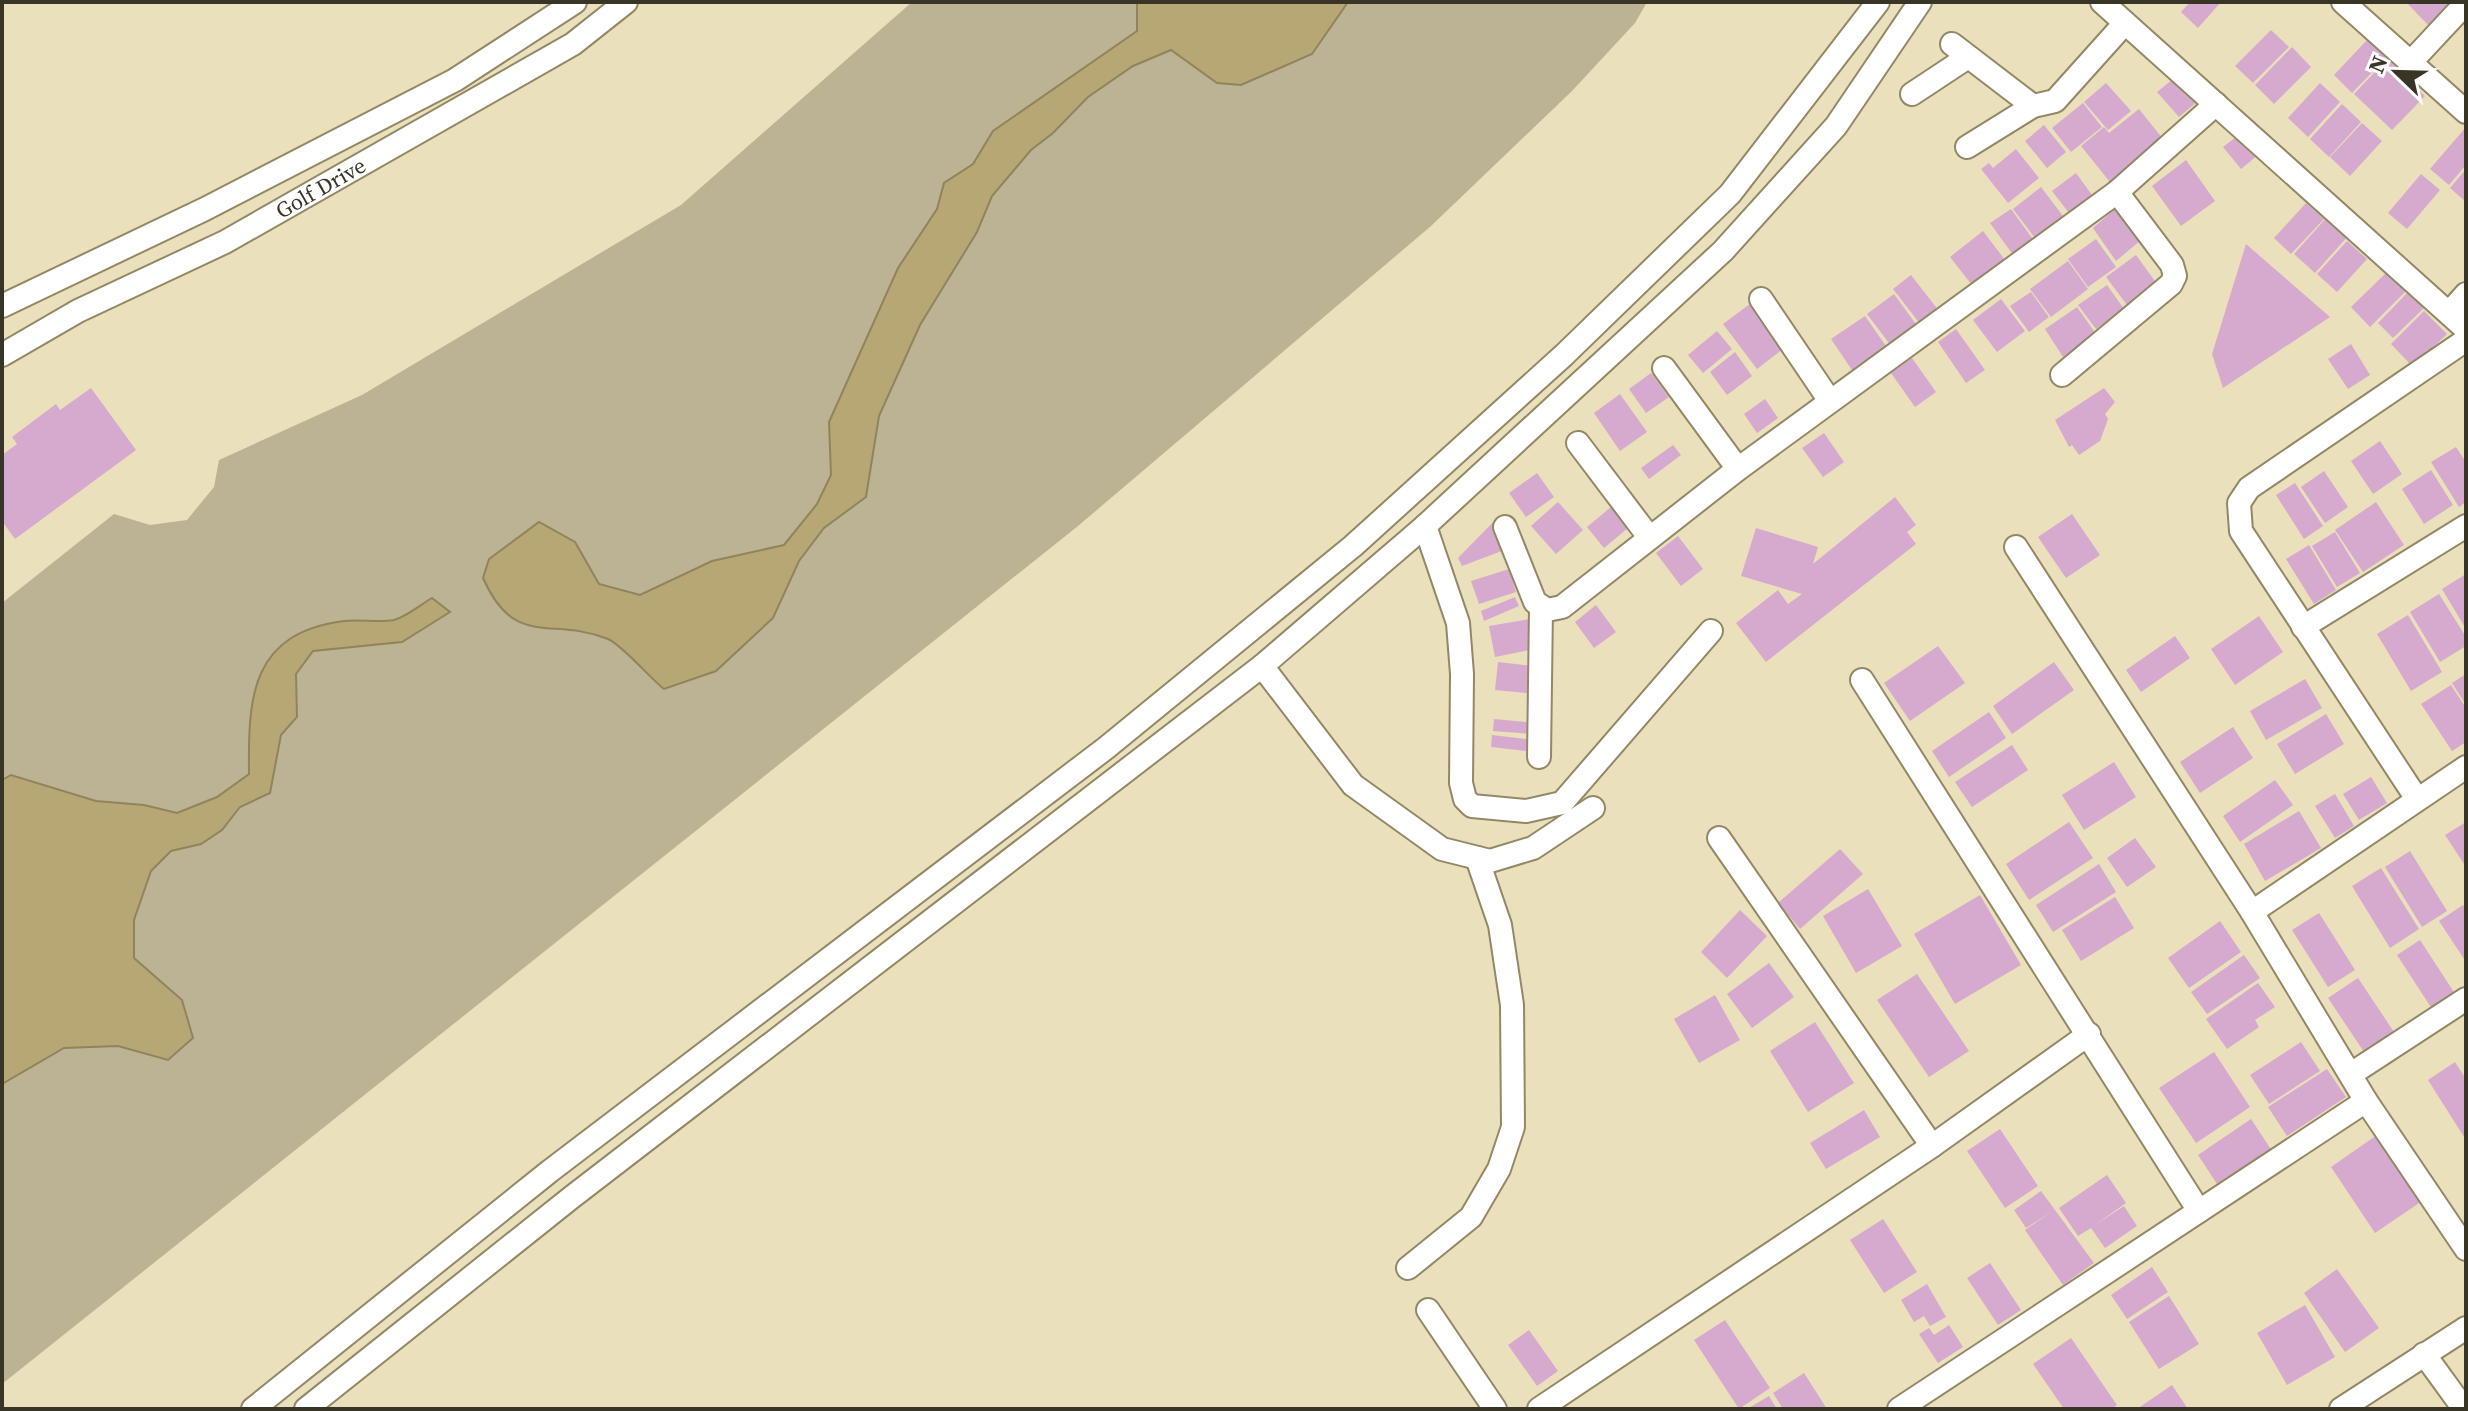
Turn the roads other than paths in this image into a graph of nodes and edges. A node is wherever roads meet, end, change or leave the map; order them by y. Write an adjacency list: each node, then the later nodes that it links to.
1 (575, 2): 16 (street, Golf Drive)
2 (626, 2): 17 (street, Golf Drive)
3 (1878, 2): 30 (street)
4 (1920, 2): 31 (street)
5 (2102, 2): 8 (street)
6 (2343, 2): 9 (street)
7 (2466, 3): 9 (street)
8 (2125, 23): 11 (street); 12 (street)
9 (2411, 62): 13 (street)
10 (1912, 94): 12 (street)
11 (2216, 104): 15 (street); 21 (street)
12 (2033, 106): 14 (street)
13 (2466, 112)
14 (1967, 147)
15 (2117, 192): 26 (street); 27 (street)
16 (205, 209): 17 (street); 20 (street, Golf Drive)
17 (225, 242): 24 (street, Golf Drive)
18 (2466, 294): 21 (street)
19 (1761, 299): 27 (street)
20 (2, 306)
21 (2449, 313): 22 (street)
22 (2466, 329)
23 (2466, 340): 38 (street)
24 (2, 355)
25 (1664, 368): 29 (street)
26 (2062, 375)
27 (1830, 401): 29 (street)
28 (1578, 443): 35 (street)
29 (1738, 469): 35 (street)
30 (1429, 478): 31 (street); 54 (street)
31 (1451, 503): 32 (street)
32 (1425, 526): 39 (street); 40 (street)
33 (2466, 526): 38 (street)
34 (1505, 527): 37 (street)
35 (1649, 537): 37 (street)
36 (2016, 547): 48 (street)
37 (1541, 608): 42 (street)
38 (2303, 627): 44 (street)
39 (1711, 631)
40 (1262, 666): 47 (street); 55 (street)
41 (1862, 680): 50 (street)
42 (1539, 757)
43 (2466, 767): 44 (street)
44 (2417, 799): 48 (street)
45 (1593, 808): 47 (street)
46 (1719, 838): 53 (street)
47 (1477, 858): 58 (street)
48 (2252, 912): 51 (street)
49 (2466, 999): 51 (street)
50 (2089, 1034): 53 (street); 56 (street)
51 (2351, 1074): 52 (street)
52 (2366, 1101): 56 (street); 57 (street)
53 (1932, 1146): 65 (street)
54 (550, 1171): 55 (street); 62 (street)
55 (572, 1197): 63 (street)
56 (2199, 1211): 66 (street)
57 (2465, 1245)
58 (1408, 1268)
59 (1428, 1310): 64 (street)
60 (2466, 1328): 61 (street)
61 (2424, 1354): 67 (street); 68 (street)
62 (253, 1409)
63 (306, 1409)
64 (1495, 1409)
65 (1539, 1409)
66 (1899, 1409)
67 (2341, 1409)
68 (2464, 1409)

